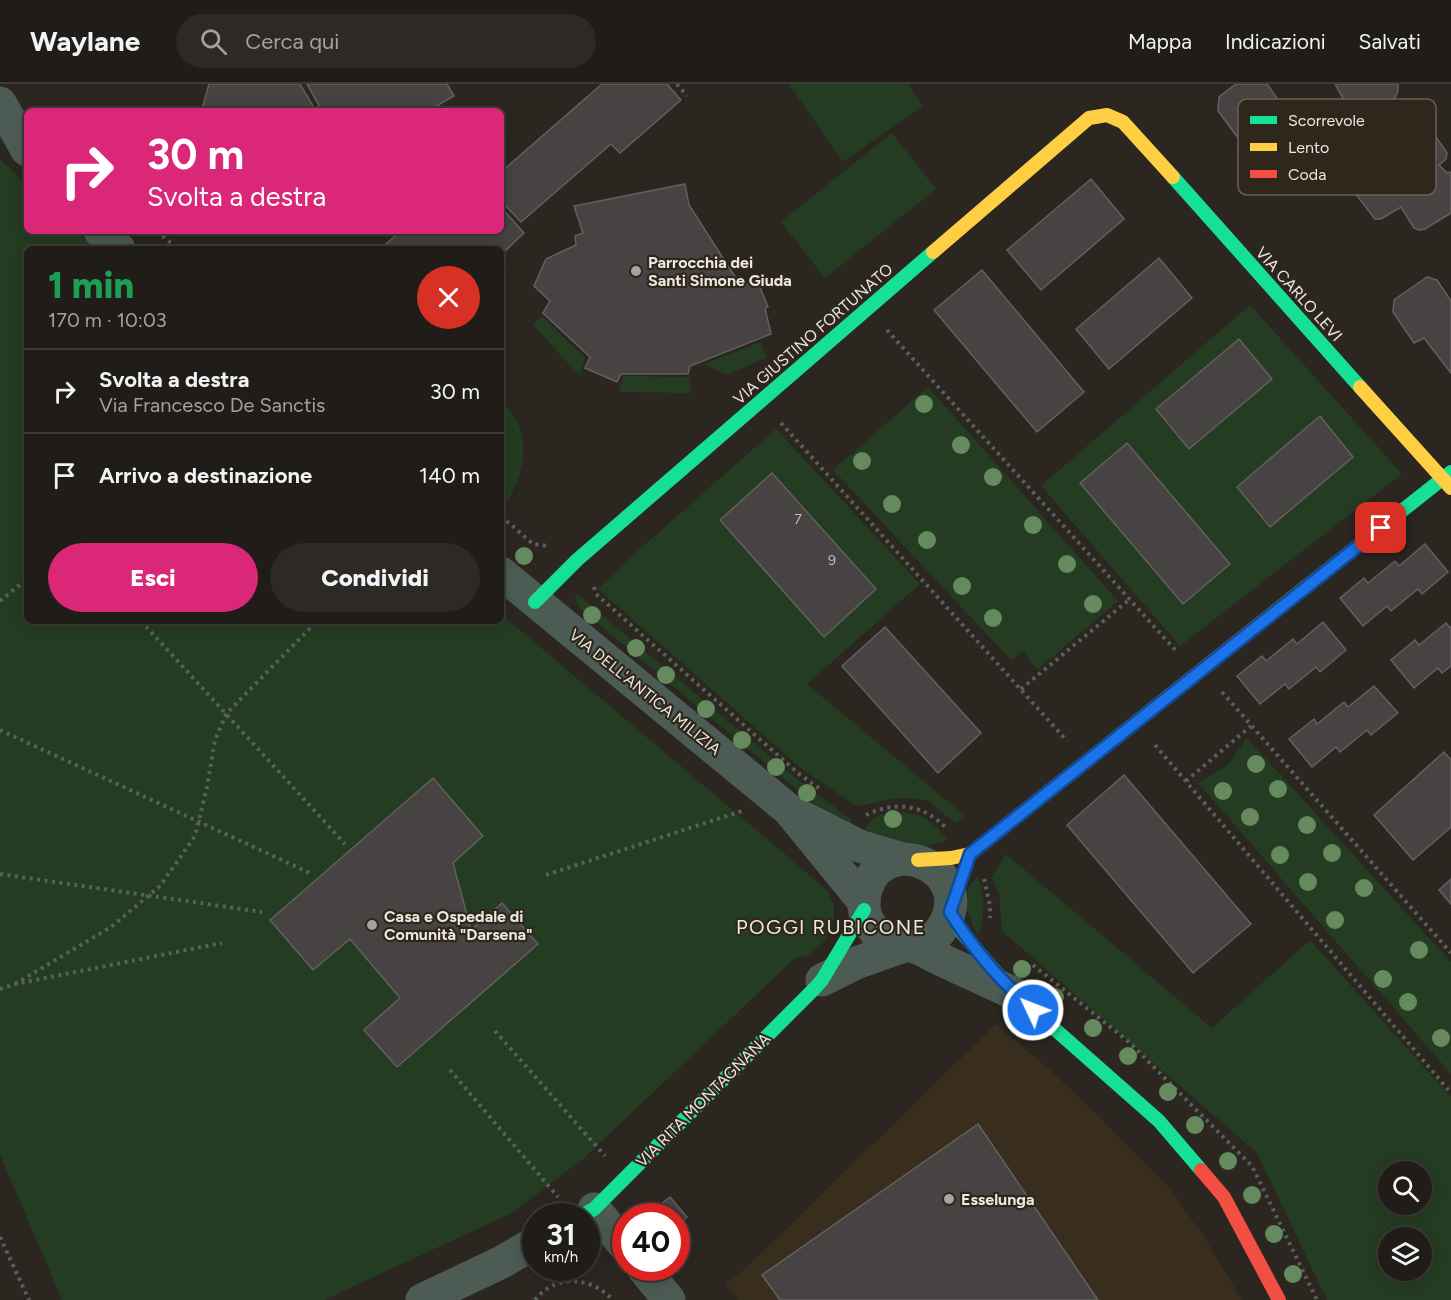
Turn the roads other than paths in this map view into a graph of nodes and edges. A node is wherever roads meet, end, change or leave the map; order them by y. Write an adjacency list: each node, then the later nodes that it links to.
1 (0, 103): 4 (street)
2 (1123, 122): 8 (street, VIA CARLO LEVI); 10 (street, VIA GIUSTINO FORTUNATO)
3 (0, 138): 5 (street)
4 (24, 145)
5 (24, 160)
6 (103, 234): 7 (street)
7 (116, 246)
8 (1448, 480): 12 (street)
9 (504, 576): 10 (street, VIA DELL'ANTICA MILIZIA)
10 (535, 602): 11 (street, VIA DELL'ANTICA MILIZIA)
11 (789, 810): 13 (street, VIA DELL'ANTICA MILIZIA); 14 (street, VIA DELL'ANTICA MILIZIA)
12 (970, 854): 13 (street); 15 (street)
13 (911, 860): 14 (street); 15 (street)
14 (864, 906): 16 (street); 17 (street, VIA RITA MONTAGNANA)
15 (951, 908): 16 (street); 18 (street)
16 (907, 946): 17 (street, VIA RITA MONTAGNANA); 18 (street)
17 (822, 980): 19 (street, VIA RITA MONTAGNANA)
18 (1015, 994): 26 (street)
19 (598, 1203)
20 (600, 1224): 21 (street)
21 (612, 1234)
22 (522, 1250): 24 (street)
23 (654, 1281): 25 (street)
24 (422, 1300)
25 (669, 1300)
26 (1279, 1300)

